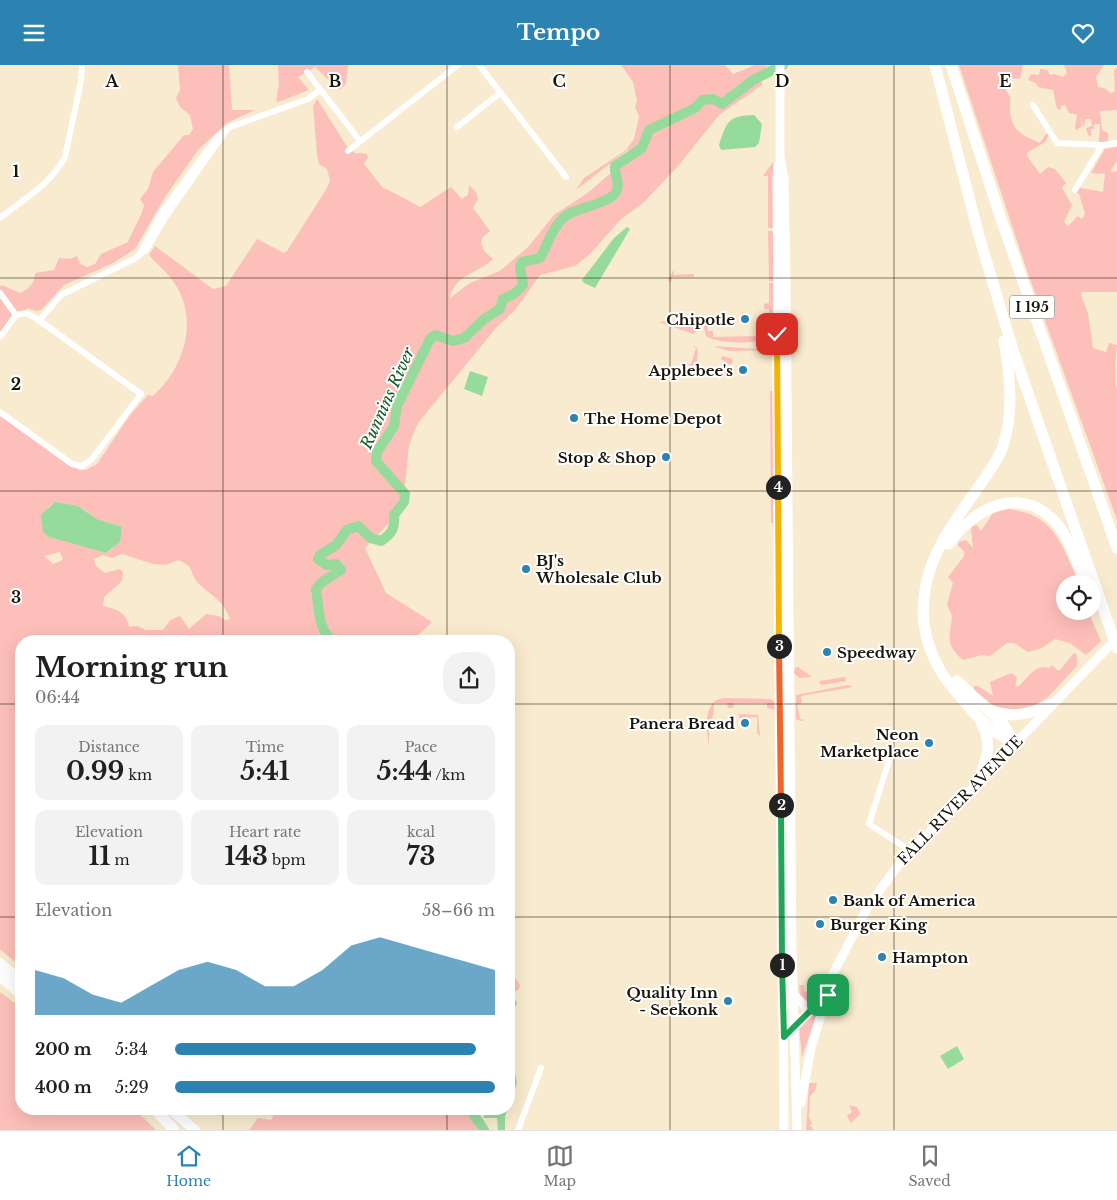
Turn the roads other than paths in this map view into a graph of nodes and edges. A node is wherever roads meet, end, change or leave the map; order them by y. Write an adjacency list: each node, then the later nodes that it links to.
1 (82, 65): 19 (street)
2 (458, 65): 12 (street)
3 (479, 65): 9 (street)
4 (780, 65): 16 (main road)
5 (935, 65): 21 (highway, I 195)
6 (951, 65): 26 (highway, I 195)
7 (307, 72): 8 (street)
8 (320, 90): 12 (street); 23 (street)
9 (500, 93): 11 (street); 17 (street)
10 (1033, 105): 14 (street)
11 (458, 127)
12 (360, 141): 15 (street)
13 (1117, 143): 14 (street)
14 (1102, 145): 18 (street)
15 (348, 151)
16 (780, 156): 44 (main road); 47 (main road)
17 (566, 177)
18 (1075, 190)
19 (0, 218)
20 (0, 293): 22 (street)
21 (996, 294): 30 (highway, I 195); 32 (highway)
22 (16, 315): 23 (street); 24 (street)
23 (40, 321): 25 (street)
24 (0, 337)
25 (0, 412)
26 (1117, 548)
27 (1082, 575): 34 (highway)
28 (1101, 618): 31 (highway)
29 (1117, 638): 33 (main road, FALL RIVER AVENUE)
30 (1117, 648)
31 (1117, 654)
32 (966, 703): 35 (highway); 37 (highway)
33 (1052, 704): 34 (highway); 35 (main road, FALL RIVER AVENUE)
34 (988, 710): 35 (highway)
35 (1015, 743): 37 (main road, FALL RIVER AVENUE)
36 (890, 757): 38 (street)
37 (978, 781): 38 (main road, FALL RIVER AVENUE)
38 (911, 851): 42 (main road, FALL RIVER AVENUE)
39 (0, 963): 41 (main road)
40 (0, 976): 43 (highway)
41 (15, 976)
42 (830, 982): 45 (main road, FALL RIVER AVENUE); 55 (main road, FALL RIVER AVENUE)
43 (15, 989)
44 (794, 995): 45 (main road); 46 (main road)
45 (816, 1005): 46 (main road, FALL RIVER AVENUE)
46 (794, 1025): 47 (main road, FALL RIVER AVENUE); 55 (main road)
47 (784, 1037): 54 (main road)
48 (541, 1068): 53 (street)
49 (160, 1115): 51 (highway)
50 (177, 1115): 52 (main road)
51 (174, 1130)
52 (195, 1130)
53 (518, 1130)
54 (783, 1130)
55 (797, 1130)

